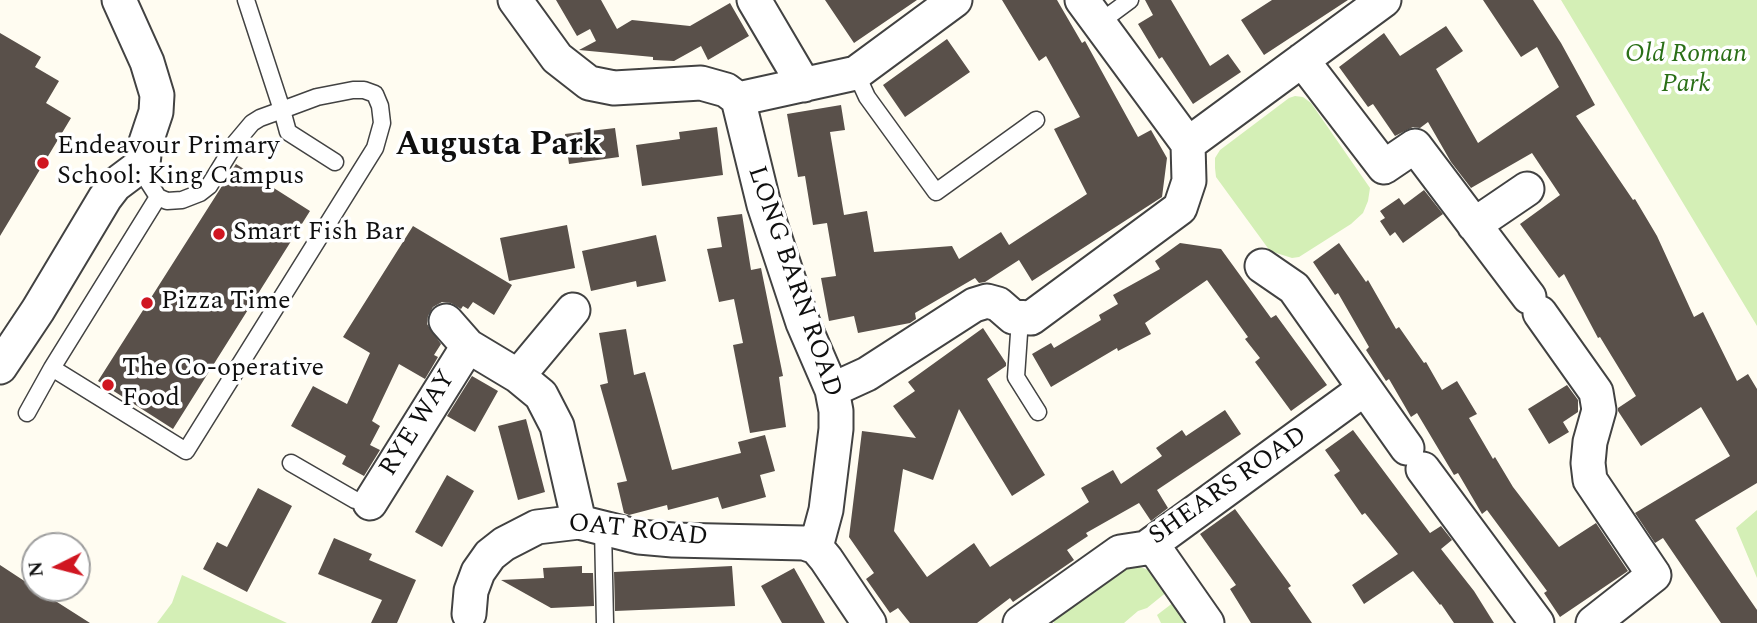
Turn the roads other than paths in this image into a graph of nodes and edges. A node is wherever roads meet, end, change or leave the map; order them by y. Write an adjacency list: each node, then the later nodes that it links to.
1 (119, 0): 17 (street)
2 (246, 0): 13 (lane)
3 (515, 0): 12 (street)
4 (754, 0): 11 (street)
5 (955, 0): 10 (street)
6 (1130, 0): 8 (lane)
7 (1373, 3): 9 (street)
8 (1090, 11): 15 (street)
9 (1302, 60): 15 (street); 20 (street)
10 (856, 73): 11 (street); 14 (lane)
11 (804, 85): 12 (street)
12 (738, 99): 30 (street, LONG BARN ROAD)
13 (282, 110): 16 (lane); 19 (lane); 27 (lane)
14 (1036, 120)
15 (1188, 144): 23 (street)
16 (335, 162)
17 (143, 163): 19 (lane); 26 (street)
18 (1527, 189): 20 (street)
19 (158, 197): 27 (lane)
20 (1474, 225): 44 (street)
21 (1262, 266): 29 (street)
22 (573, 310): 28 (street)
23 (1020, 319): 30 (street); 31 (lane)
24 (446, 321): 25 (street, RYE WAY)
25 (468, 346): 28 (street, RYE WAY); 34 (street, RYE WAY)
26 (0, 367)
27 (52, 368): 32 (lane)
28 (518, 376): 35 (street, RYE WAY)
29 (1364, 389): 37 (street, SHEARS ROAD); 43 (street)
30 (832, 390): 36 (street, LONG BARN ROAD)
31 (1038, 412)
32 (27, 413)
33 (291, 463): 34 (lane)
34 (370, 503)
35 (591, 525): 36 (street, OAT ROAD); 38 (street, OAT ROAD); 39 (lane)
36 (816, 547): 40 (street)
37 (1146, 548): 41 (street, SHEARS ROAD); 42 (street)
38 (469, 614)
39 (605, 623)
40 (869, 623)
41 (1020, 623)
42 (1207, 623)
43 (1537, 623)
44 (1593, 623)

